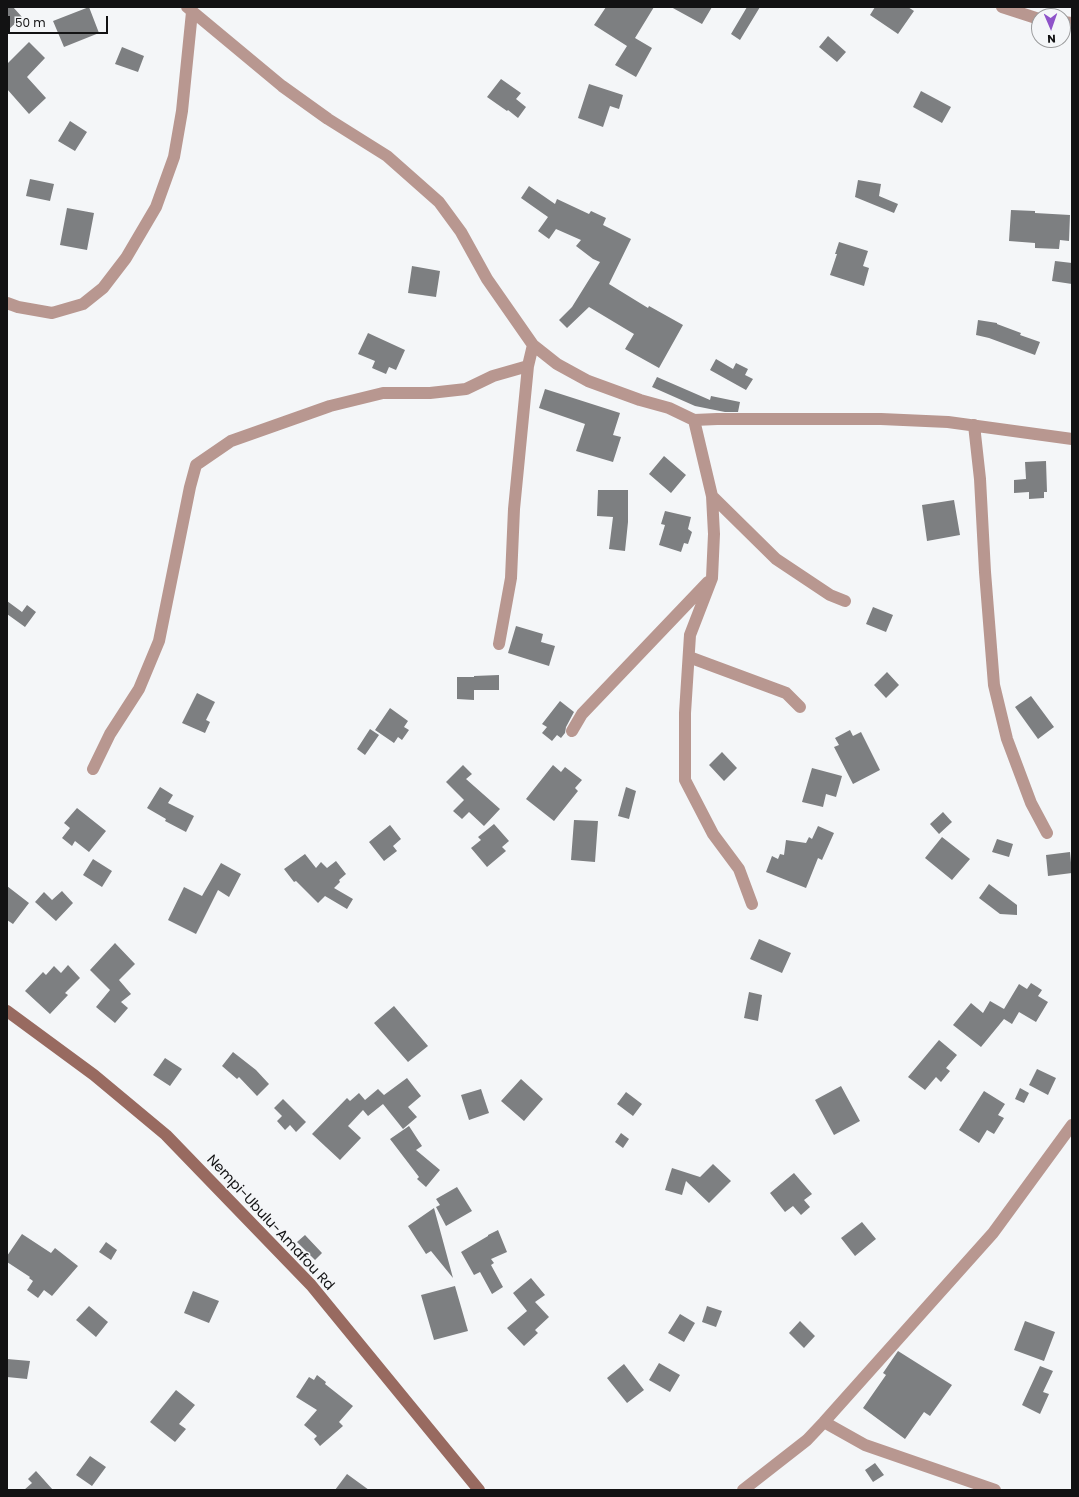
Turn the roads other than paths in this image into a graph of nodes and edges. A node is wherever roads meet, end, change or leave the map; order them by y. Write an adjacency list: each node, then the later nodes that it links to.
1 (1002, 7): 3 (street)
2 (189, 10): 4 (street); 5 (street)
3 (1031, 16)
4 (7, 303)
5 (534, 345): 6 (street); 7 (street)
6 (528, 366): 13 (street); 17 (street)
7 (694, 420): 8 (street); 10 (street)
8 (974, 425): 9 (street); 18 (street)
9 (1072, 439)
10 (712, 496): 11 (street); 12 (street)
11 (712, 578): 14 (street); 16 (street)
12 (845, 601)
13 (499, 644)
14 (689, 657): 15 (street); 19 (street)
15 (800, 707)
16 (572, 731)
17 (93, 769)
18 (1047, 833)
19 (752, 904)
20 (7, 1011): 23 (street, Nempi-Ubulu-Amafou Rd)
21 (1072, 1125): 22 (street)
22 (824, 1422): 24 (street); 25 (street)
23 (479, 1490)
24 (743, 1490)
25 (995, 1490)

